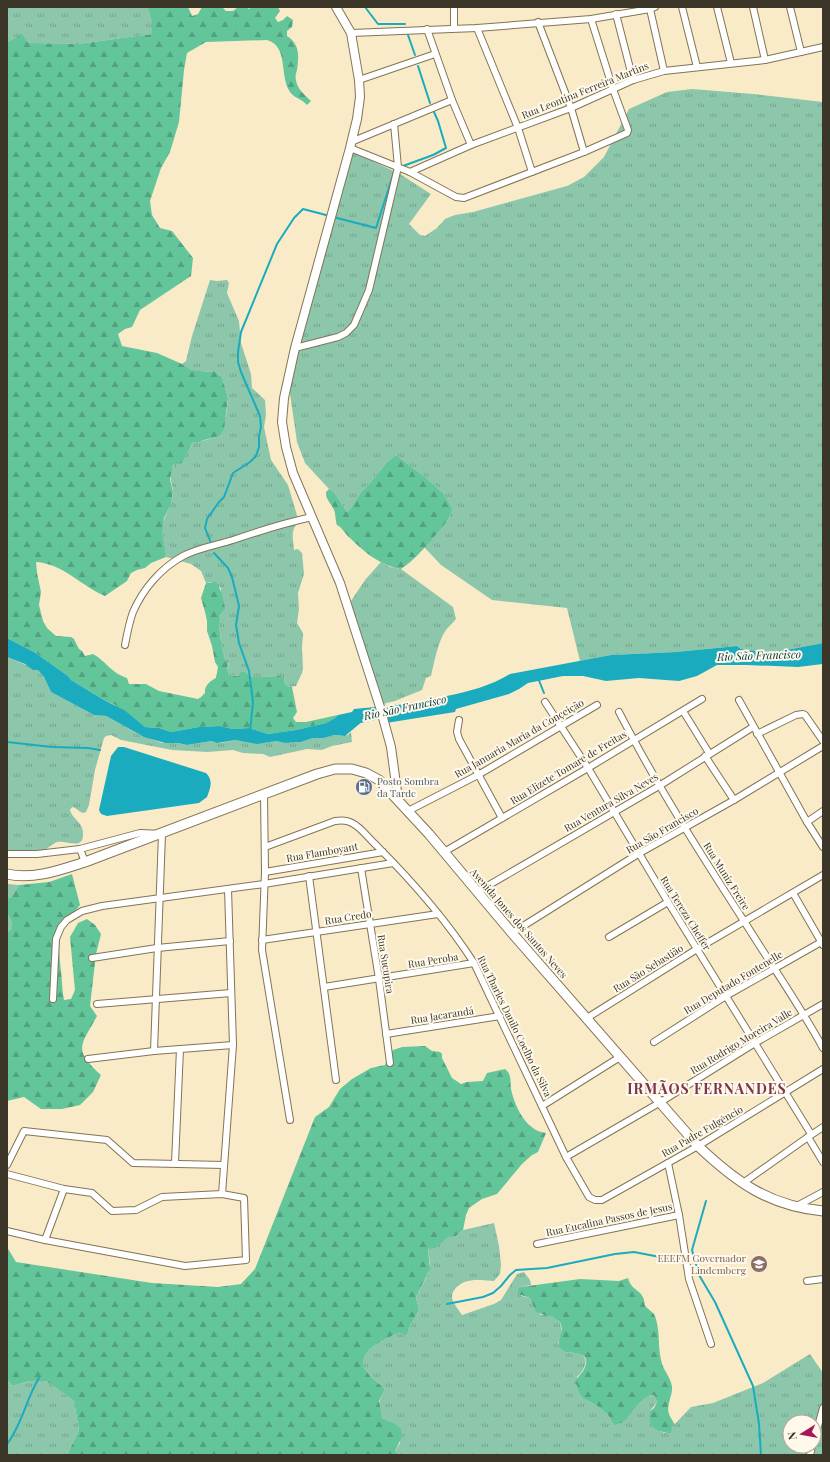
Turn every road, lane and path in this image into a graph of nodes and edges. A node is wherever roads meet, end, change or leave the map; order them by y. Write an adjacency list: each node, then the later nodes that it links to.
1 (336, 7): 14 (street)
2 (454, 7): 11 (street)
3 (682, 7): 20 (street)
4 (717, 7): 19 (street)
5 (753, 7): 18 (street)
6 (790, 7): 16 (street)
7 (652, 8): 8 (street); 21 (street)
8 (616, 14): 9 (street); 23 (street)
9 (591, 18): 10 (street); 24 (street)
10 (538, 22): 12 (street); 26 (street)
11 (454, 28): 12 (street); 13 (street)
12 (477, 28): 28 (street)
13 (427, 29): 14 (street); 17 (street)
14 (351, 33): 22 (street)
15 (823, 47): 16 (street, Rua Leontina Ferreira Martins)
16 (801, 52): 18 (street, Rua Leontina Ferreira Martins)
17 (435, 54): 22 (street); 25 (street)
18 (765, 60): 19 (street, Rua Leontina Ferreira Martins)
19 (732, 63): 20 (street, Rua Leontina Ferreira Martins)
20 (696, 67): 21 (street, Rua Leontina Ferreira Martins)
21 (664, 71): 23 (street, Rua Leontina Ferreira Martins)
22 (360, 80): 29 (street)
23 (633, 80): 24 (street, Rua Leontina Ferreira Martins)
24 (613, 89): 26 (street, Rua Leontina Ferreira Martins); 31 (street)
25 (452, 100): 27 (street); 30 (street)
26 (571, 108): 28 (street, Rua Leontina Ferreira Martins); 31 (street)
27 (394, 124): 29 (street); 32 (street)
28 (518, 128): 30 (street, Rua Leontina Ferreira Martins); 34 (street)
29 (350, 145): 32 (street); 35 (street)
30 (471, 145): 33 (street, Rua Leontina Ferreira Martins)
31 (584, 152): 34 (street)
32 (398, 167): 33 (street); 35 (street)
33 (410, 172): 34 (street)
34 (532, 172)
35 (295, 348): 36 (street)
36 (312, 517): 37 (street); 57 (street)
37 (125, 645)
38 (702, 699): 42 (street, Rua Elizete Tomare de Freitas)
39 (739, 700): 46 (street)
40 (545, 702): 45 (street, Rua Tereza Cheffer)
41 (597, 705): 45 (street, Rua Januaria Maria da Conçeição)
42 (683, 711): 48 (street, Rua Elizete Tomare de Freitas); 51 (street)
43 (619, 712): 48 (street, Rua Muniz Freire)
44 (459, 720): 54 (street)
45 (561, 727): 52 (street, Rua Tereza Cheffer); 54 (street, Rua Januaria Maria da Conçeição)
46 (753, 727): 47 (street); 51 (street, Rua Ventura Silva Neves)
47 (757, 734): 49 (street); 53 (street)
48 (634, 740): 52 (street, Rua Elizete Tomare de Freitas); 55 (street, Rua Muniz Freire)
49 (823, 741)
50 (823, 746): 53 (street, Rua São Francisco)
51 (707, 755): 55 (street, Rua Ventura Silva Neves); 58 (street)
52 (588, 768): 61 (street, Rua Tereza Cheffer); 62 (street, Rua Elizete Tomare de Freitas)
53 (779, 773): 58 (street, Rua São Francisco); 63 (street)
54 (478, 775): 59 (street, Rua Januaria Maria da Conçeição); 62 (street)
55 (660, 786): 61 (street, Rua Ventura Silva Neves); 64 (street, Rua Muniz Freire)
56 (264, 794): 57 (main road, Avenida Jones dos Santos Neves); 65 (main road, Avenida Jones dos Santos Neves); 66 (street)
57 (398, 799): 59 (main road, Avenida Jones dos Santos Neves)
58 (734, 800): 64 (street, Rua São Francisco)
59 (408, 811): 70 (main road, Avenida Jones dos Santos Neves)
60 (823, 811): 63 (street)
61 (614, 812): 72 (street, Rua Tereza Cheffer); 82 (street, Rua Ventura Silva Neves)
62 (502, 818): 70 (street, Rua Elizete Tomare de Freitas)
63 (807, 822): 67 (street)
64 (685, 828): 72 (street, Rua São Francisco); 87 (street, Rua Muniz Freire)
65 (162, 834): 68 (street); 73 (main road, Avenida Jones dos Santos Neves); 84 (street)
66 (265, 847): 69 (street, Rua Tharles Danilo Coelho da Silva); 76 (street)
67 (823, 847)
68 (80, 849): 71 (street); 73 (street)
69 (383, 852): 74 (street, Rua Tharles Danilo Coelho da Silva); 76 (street, Rua Flamboyant)
70 (444, 852): 82 (main road, Avenida Jones dos Santos Neves)
71 (7, 854)
72 (638, 854): 85 (street, Rua Tereza Cheffer); 90 (street, Rua São Francisco)
73 (85, 862): 77 (main road, Avenida Jones dos Santos Neves)
74 (393, 863): 75 (street); 86 (street, Rua Tharles Danilo Coelho da Silva)
75 (361, 868): 79 (street); 88 (street, Rua Sucupira)
76 (265, 872): 80 (street)
77 (7, 874)
78 (823, 875): 83 (street, Rua São Sebastião)
79 (308, 876): 80 (street); 89 (street)
80 (264, 884): 81 (street); 92 (street)
81 (228, 889): 84 (street); 93 (street)
82 (477, 892): 90 (main road, Avenida Jones dos Santos Neves)
83 (793, 893): 87 (street, Rua São Sebastião); 94 (street)
84 (160, 898): 95 (street); 104 (street)
85 (668, 902): 91 (street); 96 (street, Rua Tereza Cheffer)
86 (438, 914): 88 (street, Rua Credo); 98 (street, Rua Tharles Danilo Coelho da Silva)
87 (744, 922): 96 (street, Rua São Sebastião); 99 (street, Rua Muniz Freire)
88 (370, 924): 89 (street, Rua Credo); 100 (street, Rua Sucupira)
89 (317, 932): 92 (street, Rua Credo); 101 (street)
90 (512, 933): 110 (main road, Avenida Jones dos Santos Neves)
91 (609, 937)
92 (262, 940): 126 (street)
93 (230, 941): 95 (street); 102 (street)
94 (822, 943): 99 (street, Rua Deputado Fontenelle)
95 (157, 948): 97 (street); 105 (street)
96 (697, 949): 103 (street, Rua Tereza Cheffer); 110 (street, Rua São Sebastião)
97 (92, 958)
98 (474, 963): 100 (street, Rua Peroba); 109 (street, Rua Tharles Danilo Coelho da Silva)
99 (774, 968): 103 (street, Rua Deputado Fontenelle); 108 (street, Rua Muniz Freire)
100 (379, 979): 101 (street, Rua Peroba); 111 (street, Rua Sucupira)
101 (324, 987): 122 (street)
102 (231, 993): 105 (street); 114 (street)
103 (726, 996): 112 (street, Rua Deputado Fontenelle); 113 (street, Rua Tereza Cheffer)
104 (53, 999)
105 (156, 1000): 106 (street); 117 (street)
106 (97, 1004)
107 (823, 1004): 108 (street, Rua Rodrigo Moreira Valle)
108 (805, 1014): 113 (street, Rua Rodrigo Moreira Valle); 115 (street, Rua Muniz Freire)
109 (500, 1016): 111 (street, Rua Jacarandá); 125 (street, Rua Tharles Danilo Coelho da Silva)
110 (587, 1018): 118 (main road, Avenida Jones dos Santos Neves)
111 (386, 1034): 120 (street, Rua Sucupira)
112 (654, 1042)
113 (755, 1043): 123 (street, Rua Tereza Cheffer); 124 (street, Rua Rodrigo Moreira Valle)
114 (233, 1046): 116 (street); 135 (street)
115 (823, 1048)
116 (180, 1049): 117 (street); 133 (street)
117 (154, 1051): 119 (street)
118 (620, 1057): 124 (main road, Avenida Jones dos Santos Neves); 125 (street)
119 (88, 1059)
120 (390, 1063)
121 (823, 1069): 123 (street, Rua Padre Fulgêncio)
122 (336, 1080)
123 (786, 1092): 128 (street, Rua Tereza Cheffer); 129 (street, Rua Padre Fulgêncio)
124 (659, 1103): 129 (main road, Avenida Jones dos Santos Neves); 130 (street, Rua Rodrigo Moreira Valle)
125 (542, 1106): 130 (street, Rua Tharles Danilo Coelho da Silva)
126 (290, 1120)
127 (823, 1128): 128 (street)
128 (810, 1135): 131 (street, Rua Tereza Cheffer); 137 (street)
129 (698, 1146): 132 (street, Rua Padre Fulgêncio); 137 (main road, Avenida Jones dos Santos Neves)
130 (566, 1157): 141 (street, Rua Tharles Danilo Coelho da Silva)
131 (823, 1162)
132 (668, 1163): 141 (street, Rua Padre Fulgêncio); 144 (street, Rua Eucalina Passos de Jesus)
133 (175, 1164): 134 (street); 135 (street)
134 (7, 1165)
135 (224, 1165): 140 (street)
136 (7, 1174): 138 (street)
137 (742, 1183): 142 (main road, Avenida Jones dos Santos Neves)
138 (64, 1189): 140 (street); 146 (street)
139 (823, 1192): 142 (street)
140 (222, 1194): 146 (street)
141 (589, 1197)
142 (795, 1207): 143 (main road, Avenida Jones dos Santos Neves)
143 (823, 1211)
144 (679, 1215): 147 (street, Rua Eucalina Passos de Jesus); 150 (street)
145 (7, 1231): 146 (street)
146 (45, 1240)
147 (538, 1244)
148 (823, 1279): 149 (street)
149 (807, 1280)
150 (711, 1344)

